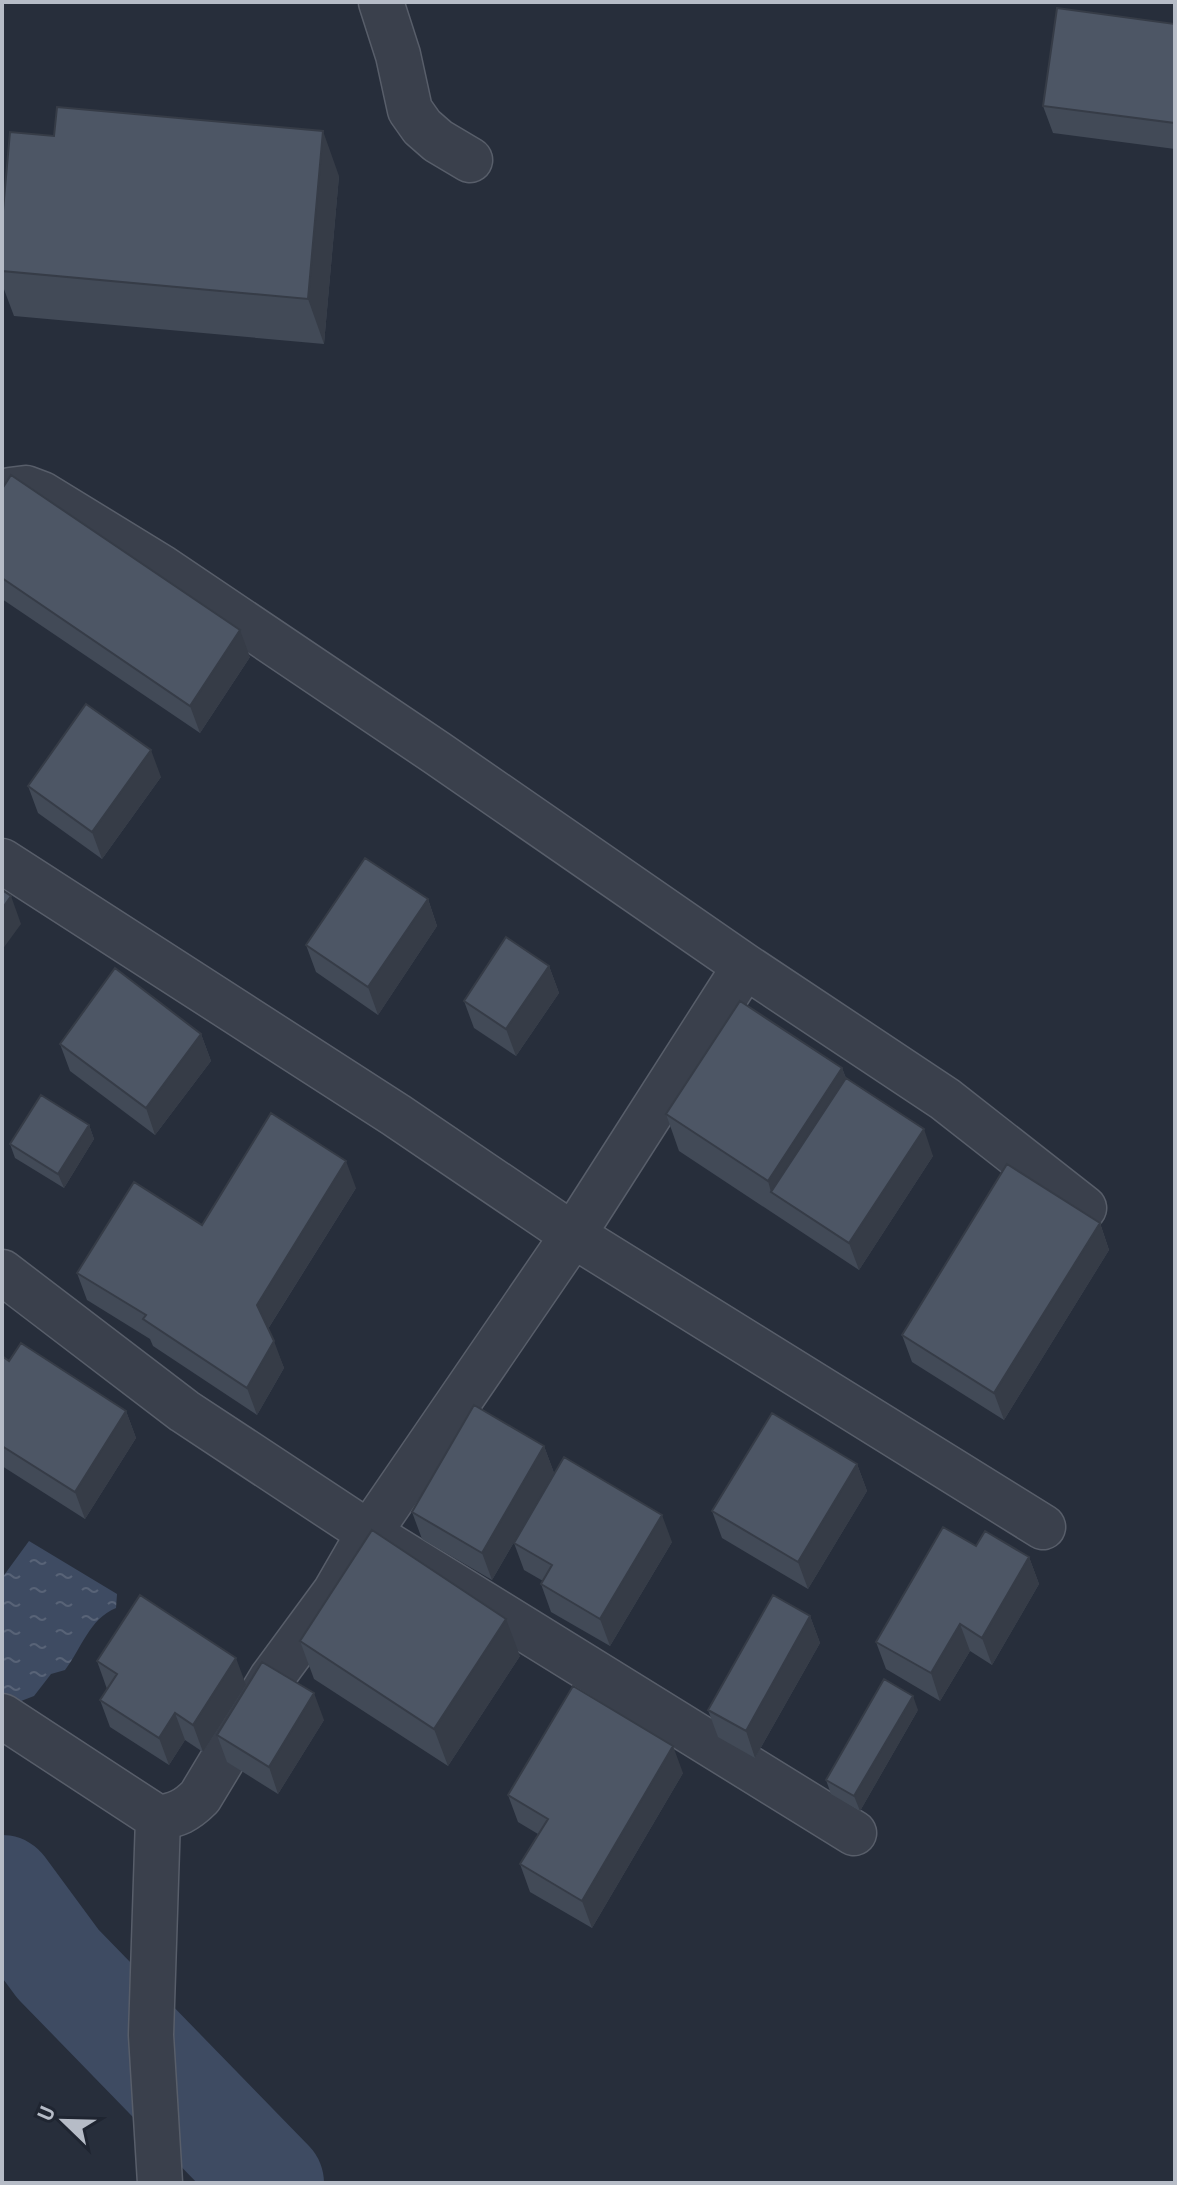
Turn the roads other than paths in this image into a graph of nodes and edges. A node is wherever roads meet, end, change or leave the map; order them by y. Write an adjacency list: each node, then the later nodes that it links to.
1 (381, 2): 2 (street)
2 (470, 160)
3 (2, 499): 5 (street)
4 (2, 861): 7 (street)
5 (745, 966): 6 (street); 7 (street)
6 (1084, 1208)
7 (573, 1235): 9 (street); 10 (street)
8 (2, 1272): 10 (street)
9 (1043, 1527)
10 (369, 1533): 12 (street); 13 (street)
11 (2, 1716): 12 (street)
12 (158, 1818): 14 (street)
13 (854, 1833)
14 (160, 2183)

